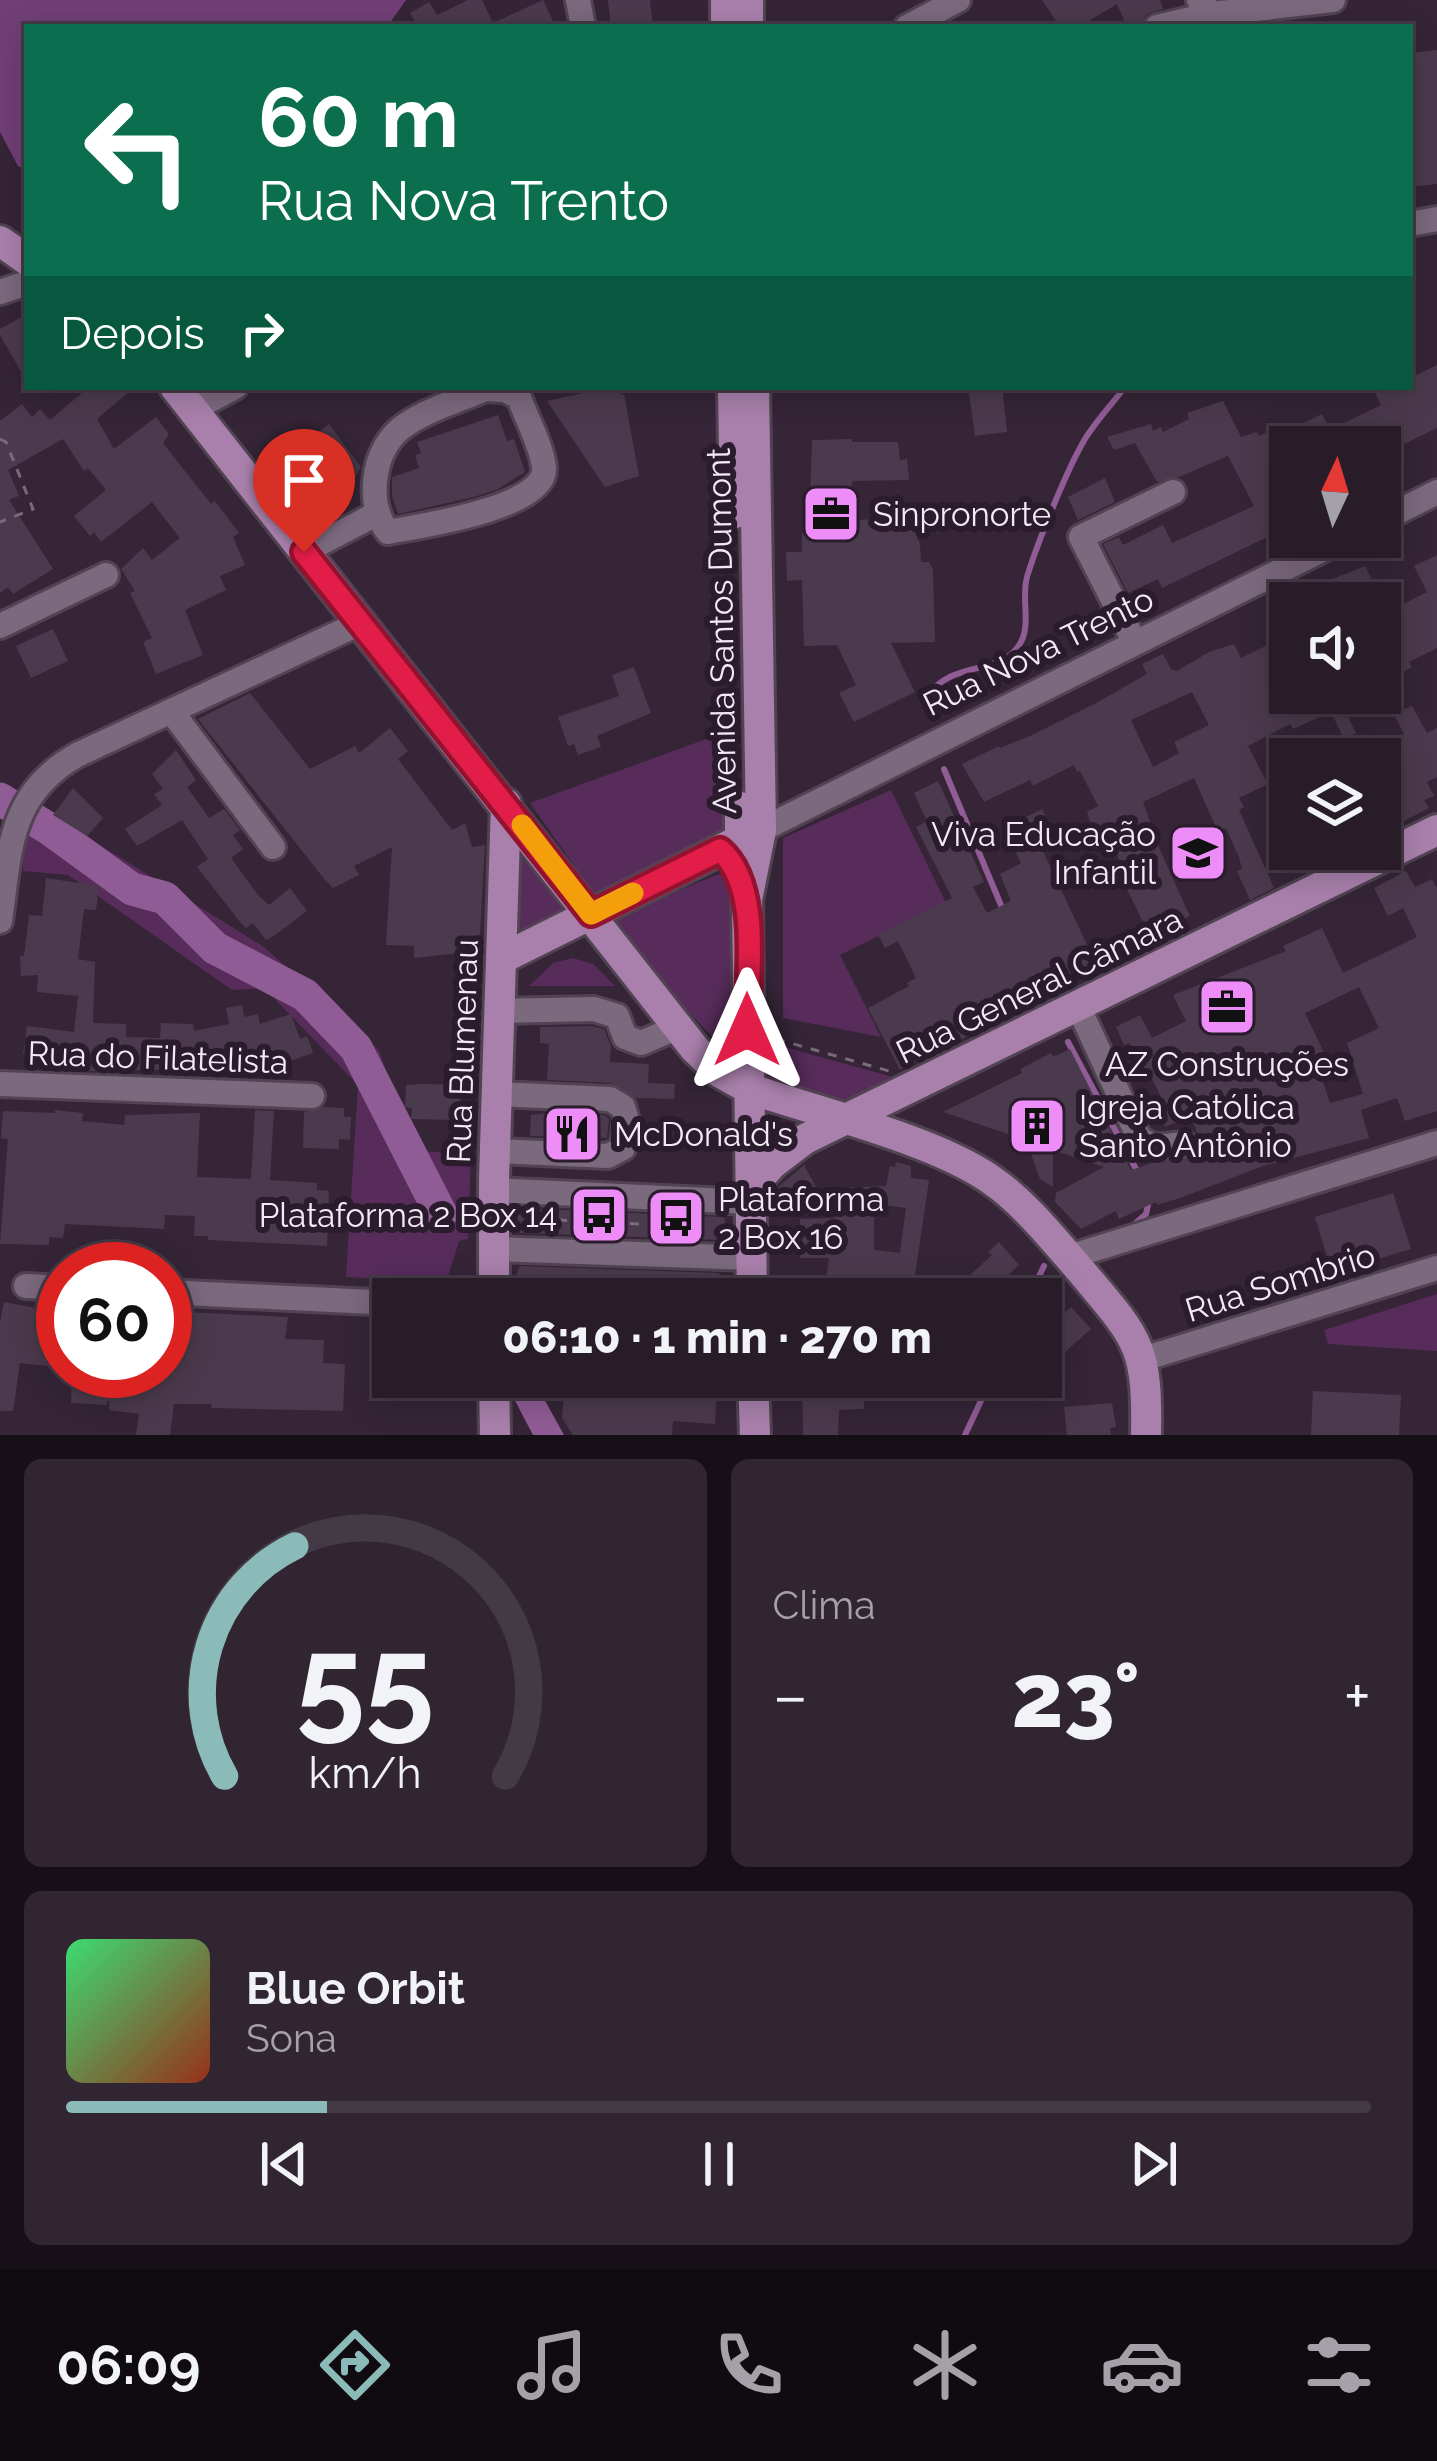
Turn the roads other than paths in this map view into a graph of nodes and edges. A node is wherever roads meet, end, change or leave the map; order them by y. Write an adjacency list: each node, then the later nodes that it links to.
1 (958, 0): 4 (street)
2 (1333, 0): 3 (street)
3 (1205, 7): 5 (street)
4 (913, 24)
5 (1164, 24)
6 (221, 390): 11 (street)
7 (483, 390): 15 (street)
8 (505, 390): 15 (street)
9 (733, 390): 25 (main road, Avenida Santos Dumont)
10 (754, 390): 25 (main road, Avenida Santos Dumont)
11 (184, 398): 16 (main road)
12 (1173, 492): 21 (street)
13 (1437, 492): 14 (street)
14 (1401, 510)
15 (378, 513): 16 (street)
16 (304, 552): 19 (main road)
17 (1306, 558): 21 (street, Rua Nova Trento)
18 (106, 575): 20 (street)
19 (360, 623): 22 (street); 23 (main road)
20 (0, 626)
21 (1135, 643): 25 (street, Rua Nova Trento)
22 (172, 712): 26 (street); 28 (street)
23 (506, 805): 27 (main road); 29 (main road, Rua Blumenau)
24 (1437, 830): 30 (main road, Rua General Câmara)
25 (740, 840): 27 (main road, Rua Nova Trento); 35 (main road)
26 (273, 847)
27 (591, 914): 29 (main road, Rua Nova Trento); 32 (main road)
28 (0, 921)
29 (501, 959): 31 (main road, Rua Blumenau)
30 (1078, 1006): 33 (main road, Rua General Câmara); 41 (street)
31 (500, 1011): 32 (street); 36 (main road, Rua Blumenau)
32 (678, 1027): 35 (main road)
33 (925, 1081): 38 (main road, Rua General Câmara); 40 (main road)
34 (0, 1084): 37 (street, Rua do Filatelista)
35 (748, 1088): 38 (main road); 44 (main road)
36 (497, 1094): 42 (main road, Rua Blumenau); 42 (street)
37 (313, 1096)
38 (844, 1120): 40 (main road); 44 (main road, Rua General Câmara)
39 (1437, 1143): 46 (street)
40 (913, 1144): 46 (main road)
41 (1185, 1144)
42 (495, 1151): 43 (main road, Rua Blumenau)
43 (494, 1190): 44 (street); 45 (main road, Rua Blumenau)
44 (750, 1196): 47 (main road)
45 (493, 1249): 47 (street); 49 (main road, Rua Blumenau)
46 (1069, 1257): 55 (main road)
47 (751, 1258): 50 (main road)
48 (1437, 1268): 55 (street, Rua Sombrio)
49 (494, 1278)
50 (751, 1278)
51 (26, 1286): 52 (street)
52 (36, 1287)
53 (192, 1293): 54 (street)
54 (372, 1302)
55 (1143, 1359): 60 (main road)
56 (494, 1398): 58 (main road)
57 (753, 1398): 59 (main road)
58 (495, 1435)
59 (754, 1435)
60 (1146, 1435)

